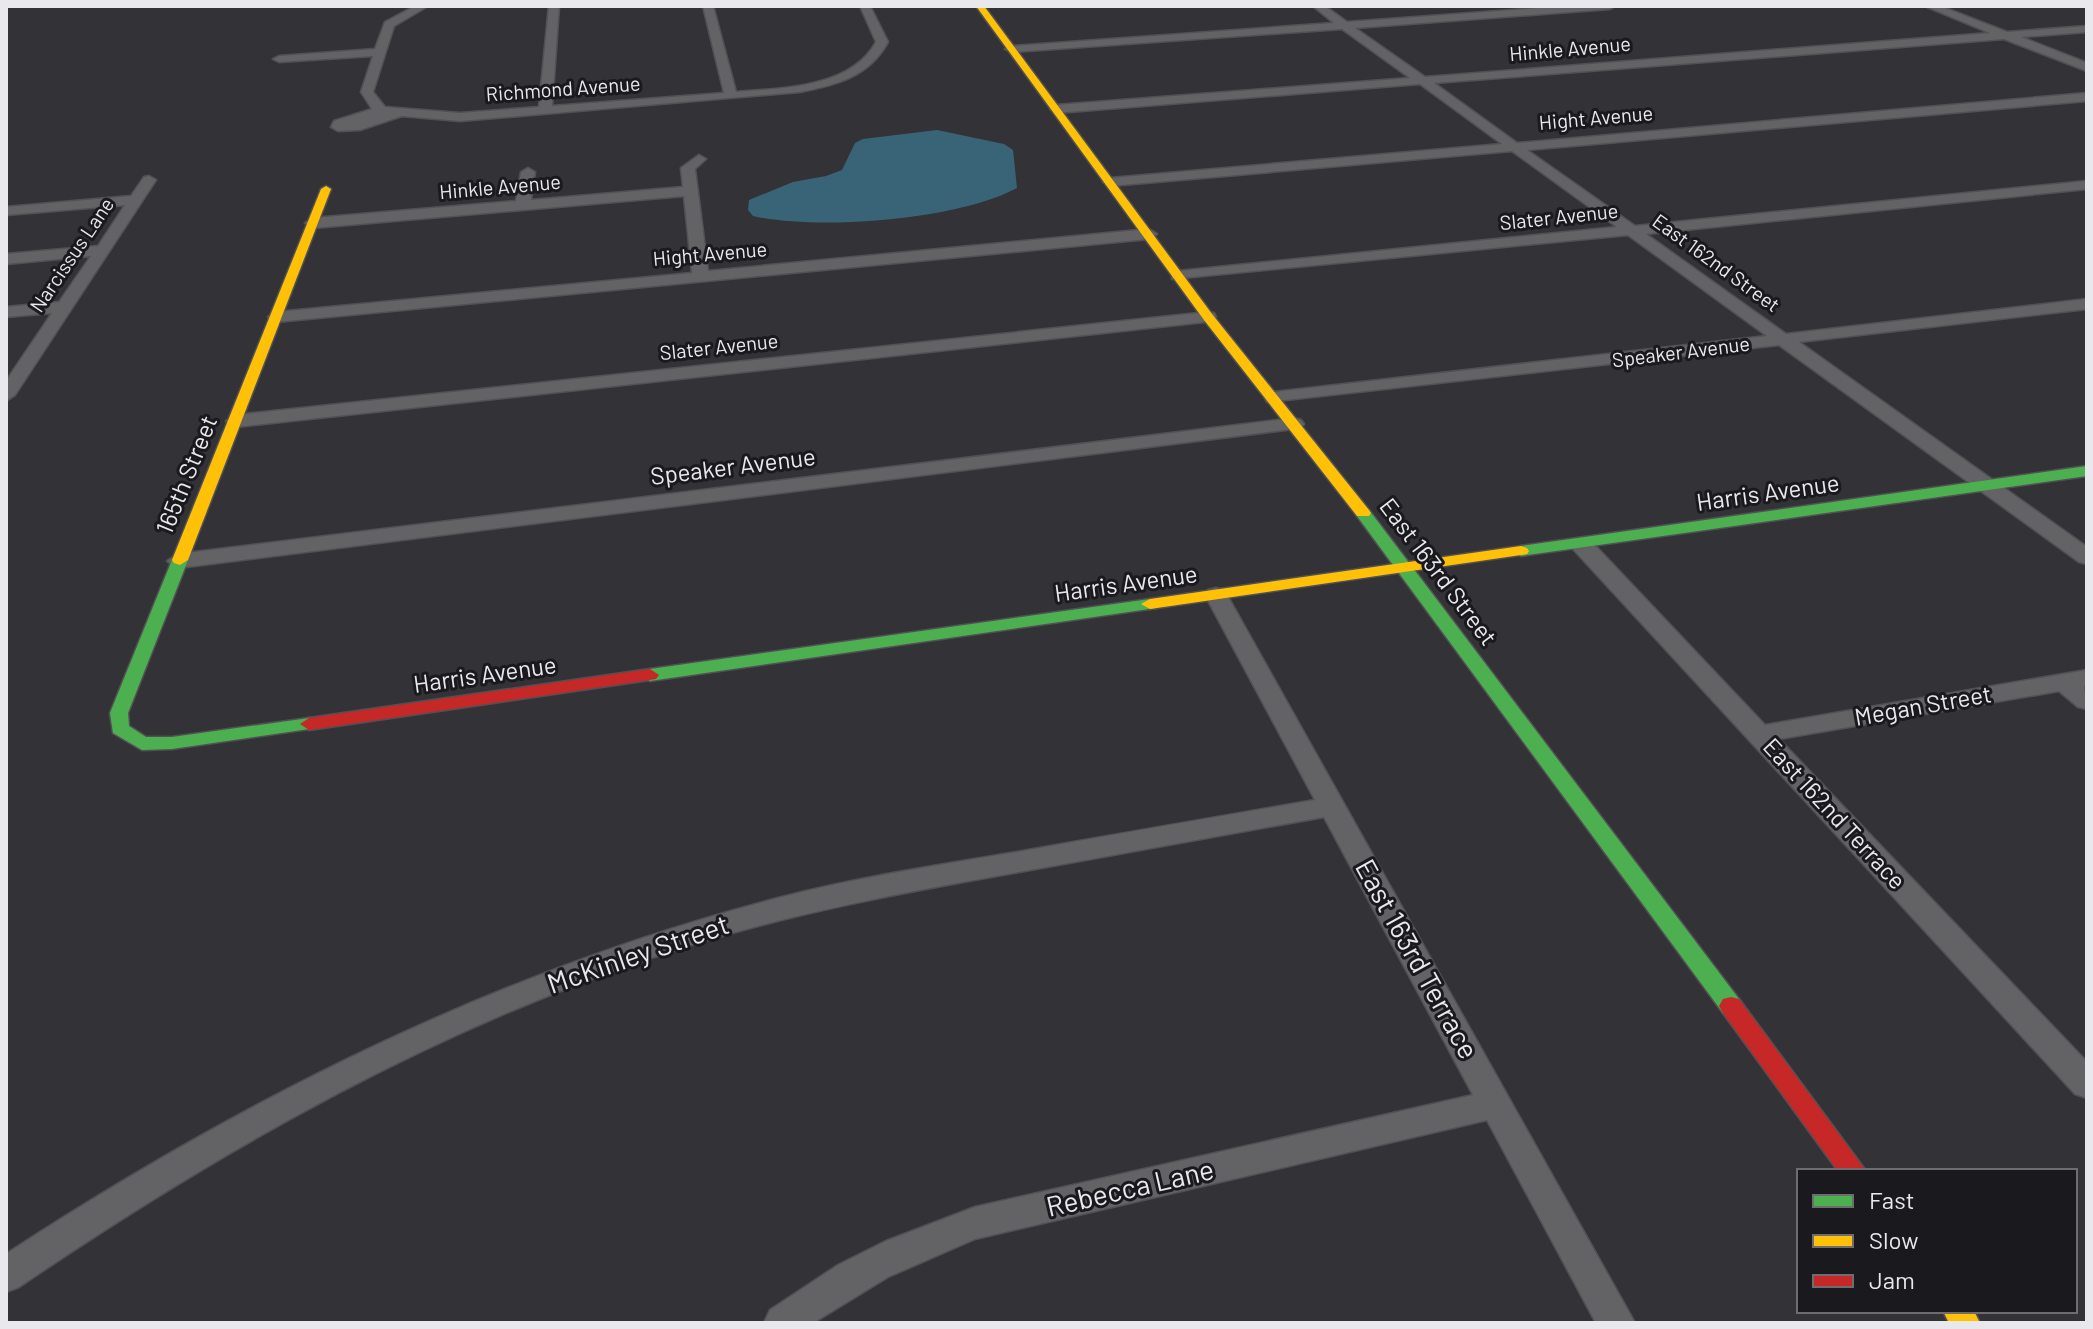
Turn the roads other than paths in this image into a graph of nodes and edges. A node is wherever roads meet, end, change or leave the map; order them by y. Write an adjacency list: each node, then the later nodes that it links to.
1 (423, 6): 13 (street)
2 (554, 6): 21 (street)
3 (708, 6): 17 (street)
4 (865, 6): 17 (street)
5 (980, 6): 12 (street, East 163rd Street)
6 (1318, 6): 9 (street, East 162nd Street)
7 (1610, 6): 9 (street)
8 (1930, 6): 11 (street)
9 (1344, 25): 12 (street); 16 (street, East 162nd Street)
10 (2087, 29): 11 (street, Hinkle Avenue)
11 (2004, 35): 15 (street); 16 (street, Hinkle Avenue)
12 (1011, 49): 19 (street, East 163rd Street)
13 (379, 52): 14 (street); 20 (street)
14 (279, 59)
15 (2087, 67)
16 (1422, 81): 19 (street, Hinkle Avenue); 23 (street, East 162nd Street)
17 (731, 96): 21 (street, Richmond Avenue)
18 (2087, 97): 23 (street, Hight Avenue)
19 (1056, 109): 27 (street, East 163rd Street)
20 (381, 110): 22 (street, Richmond Avenue); 22 (street)
21 (545, 111): 22 (street, Richmond Avenue)
22 (398, 113)
23 (1515, 147): 27 (street, Hight Avenue); 35 (street, East 162nd Street)
24 (699, 159): 30 (street)
25 (528, 172): 32 (street)
26 (149, 180): 31 (street, Narcissus Lane)
27 (1110, 182): 36 (street, East 163rd Street)
28 (2087, 185): 35 (street, Slater Avenue)
29 (326, 189): 34 (street, 165th Street)
30 (691, 191): 32 (street, Hinkle Avenue); 40 (street)
31 (136, 200): 33 (street); 37 (street, Narcissus Lane)
32 (523, 205): 34 (street, Hinkle Avenue)
33 (6, 211)
34 (313, 223): 44 (street, 165th Street)
35 (1634, 231): 39 (street, Slater Avenue); 46 (street, East 162nd Street)
36 (1149, 234): 39 (street, East 163rd Street); 40 (street, Hight Avenue)
37 (102, 250): 38 (street); 42 (street, Narcissus Lane)
38 (6, 259)
39 (1178, 276): 45 (street, East 163rd Street)
40 (701, 277): 44 (street, Hight Avenue)
41 (2087, 304): 46 (street, Speaker Avenue)
42 (65, 307): 43 (street); 47 (street, Narcissus Lane)
43 (6, 312)
44 (276, 317): 50 (street, 165th Street)
45 (1208, 317): 49 (street, East 163rd Street); 50 (street, Slater Avenue)
46 (1785, 340): 49 (street, Speaker Avenue); 53 (street, East 162nd Street)
47 (15, 369): 48 (street, Narcissus Lane)
48 (6, 395)
49 (1274, 398): 51 (street, East 163rd Street)
50 (236, 421): 56 (street, 165th Street)
51 (1294, 424): 56 (street, Speaker Avenue); 57 (street, East 163rd Street)
52 (2087, 471): 53 (street, Harris Avenue)
53 (1987, 485): 54 (street, Harris Avenue); 55 (street, East 162nd Street)
54 (1581, 544): 57 (street, Harris Avenue); 61 (street, East 162nd Terrace)
55 (2087, 557)
56 (178, 561): 62 (street, 165th Street)
57 (1405, 567): 58 (street, Harris Avenue); 66 (street, East 163rd Street)
58 (1216, 595): 62 (street, Harris Avenue); 63 (street, East 163rd Terrace)
59 (2075, 680): 60 (street); 61 (street, Megan Street)
60 (2087, 701)
61 (1760, 734): 64 (street, East 162nd Terrace)
62 (172, 743)
63 (1333, 806): 65 (street, East 163rd Terrace); 67 (street, McKinley Street)
64 (2087, 1084)
65 (1496, 1104): 68 (street, Rebecca Lane); 69 (street, East 163rd Terrace)
66 (1852, 1169)
67 (6, 1275)
68 (783, 1323)
69 (1616, 1323)

